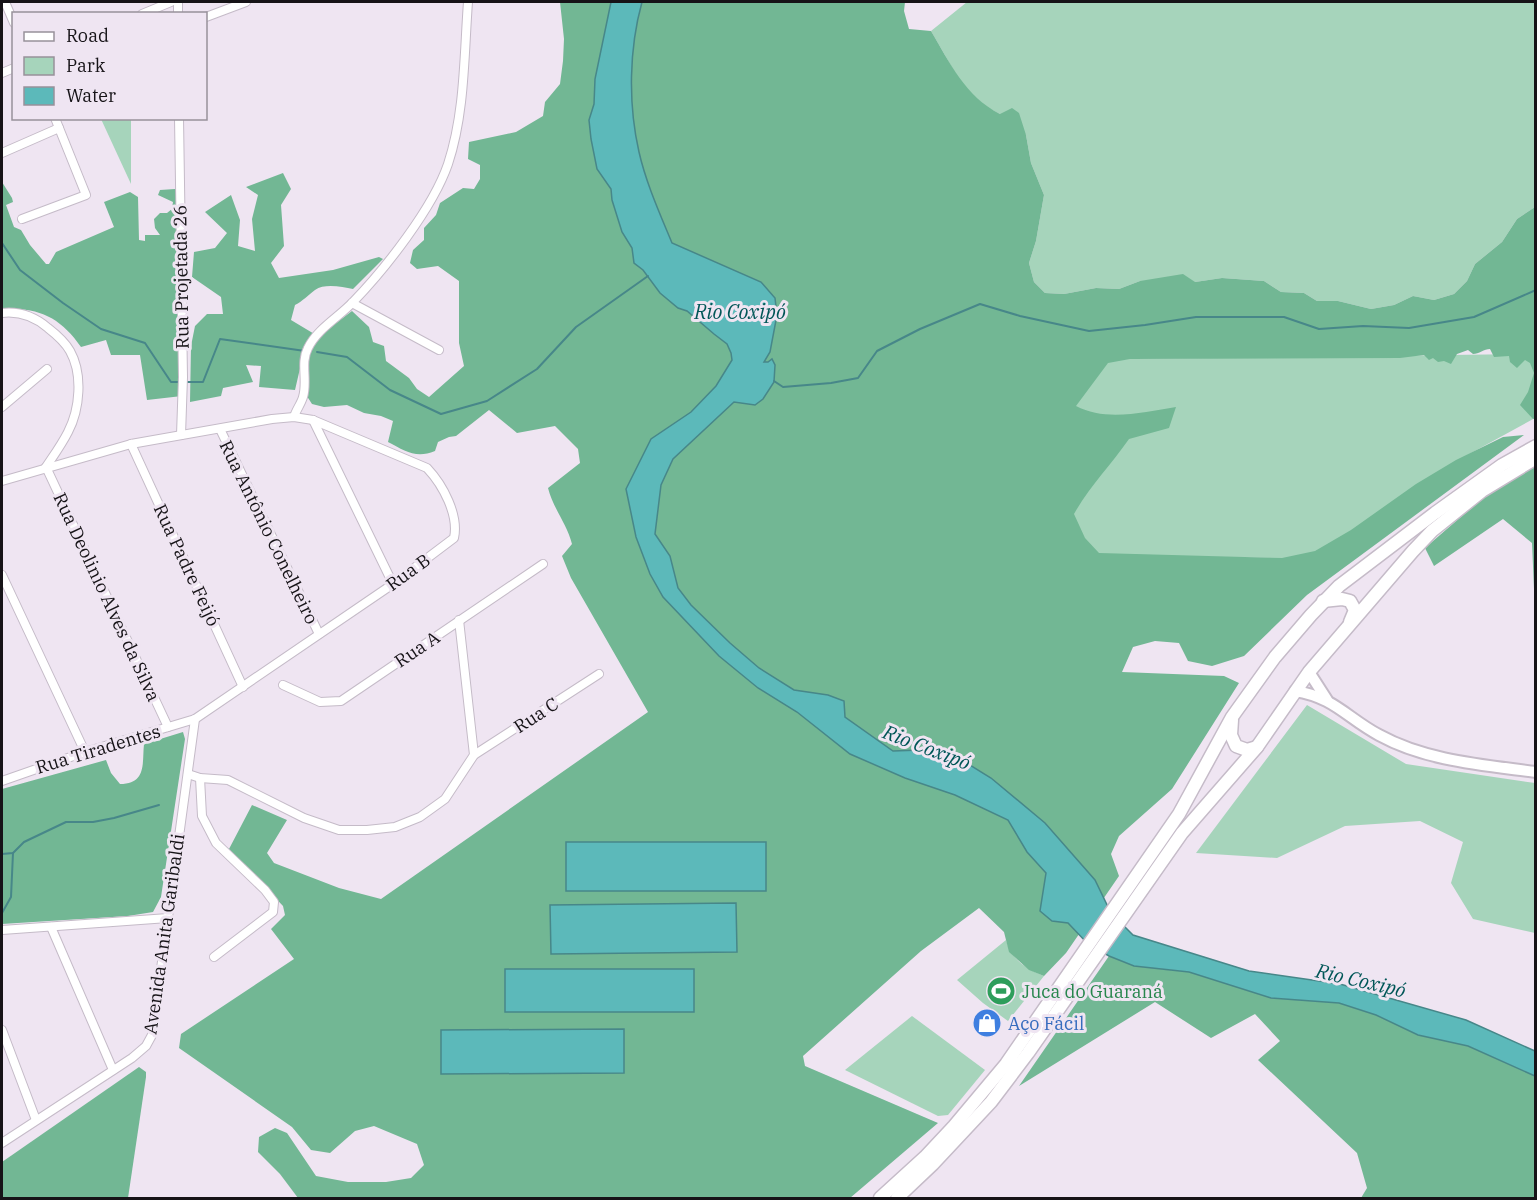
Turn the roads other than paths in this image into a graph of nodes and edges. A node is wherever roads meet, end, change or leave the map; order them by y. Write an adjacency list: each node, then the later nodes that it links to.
1 (5, 2): 7 (street)
2 (171, 2): 5 (street)
3 (246, 2): 6 (street)
4 (468, 2): 13 (street)
5 (147, 12)
6 (207, 17)
7 (12, 18)
8 (56, 120): 10 (street)
9 (178, 120): 21 (street, Rua Projetada 26)
10 (59, 128): 11 (street); 12 (street)
11 (2, 153)
12 (22, 219)
13 (352, 303): 15 (street); 18 (street)
14 (2, 313): 25 (street)
15 (439, 350)
16 (47, 369): 17 (street)
17 (2, 407)
18 (294, 417): 19 (street); 20 (street)
19 (313, 420): 29 (street); 29 (street, Rua B)
20 (220, 429): 21 (street); 33 (street, Rua Antônio Conelheiro)
21 (181, 435): 22 (street)
22 (131, 444): 25 (street); 37 (street, Rua Padre Feijó)
23 (1536, 446): 30 (main road)
24 (1536, 458): 32 (main road)
25 (46, 467): 26 (street); 42 (street, Rua Deolinio Alves da Silva)
26 (2, 481)
27 (543, 564): 31 (street, Rua A)
28 (2, 575): 44 (street)
29 (393, 584): 33 (street, Rua B)
30 (1323, 601): 32 (main road); 40 (main road)
31 (459, 620): 36 (street, Rua A); 45 (street)
32 (1347, 628): 34 (main road)
33 (319, 634): 37 (street, Rua B)
34 (1310, 672): 38 (main road); 39 (street)
35 (599, 674): 45 (street, Rua C)
36 (284, 685)
37 (243, 687): 41 (street, Rua B)
38 (1295, 691): 39 (street); 43 (main road)
39 (1327, 700): 46 (street)
40 (1232, 717): 43 (main road); 50 (main road)
41 (195, 719): 42 (street, Rua Tiradentes); 47 (street, Avenida Anita Garibaldi)
42 (168, 727): 44 (street, Rua Tiradentes)
43 (1257, 747): 50 (main road)
44 (85, 752): 49 (street, Rua Tiradentes)
45 (474, 755): 48 (street)
46 (1536, 772)
47 (188, 774): 48 (street); 51 (street, Avenida Anita Garibaldi)
48 (200, 778): 54 (street)
49 (2, 780)
50 (1140, 881): 59 (main road); 60 (main road)
51 (168, 918): 52 (street); 56 (street, Avenida Anita Garibaldi)
52 (51, 927): 53 (street); 56 (street)
53 (2, 930)
54 (214, 957)
55 (2, 1030): 57 (street)
56 (113, 1070): 57 (street, Avenida Anita Garibaldi)
57 (36, 1120): 58 (street, Avenida Anita Garibaldi)
58 (2, 1143)
59 (880, 1198)
60 (897, 1198)

